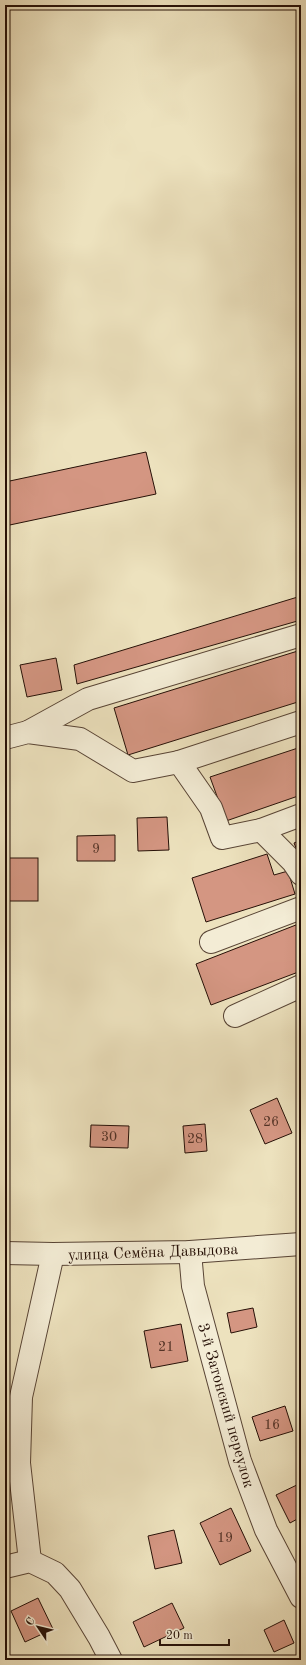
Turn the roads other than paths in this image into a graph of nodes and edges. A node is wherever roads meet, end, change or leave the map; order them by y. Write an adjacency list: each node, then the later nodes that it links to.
1 (301, 635): 3 (street)
2 (301, 722): 5 (street)
3 (28, 732): 4 (street); 5 (street)
4 (5, 738)
5 (179, 762): 7 (street)
6 (301, 815): 7 (street)
7 (261, 830): 8 (street)
8 (301, 874)
9 (301, 908): 10 (street)
10 (211, 942)
11 (301, 986): 12 (street)
12 (235, 1016)
13 (301, 1244): 14 (street, улица Семёна Давыдова)
14 (190, 1252): 16 (street, улица Семёна Давыдова); 19 (street, 3-й Затонский переулок)
15 (5, 1253): 16 (street, улица Семёна Давыдова)
16 (54, 1254): 17 (street)
17 (30, 1561): 18 (street); 20 (street)
18 (5, 1567)
19 (301, 1597)
20 (111, 1660)

